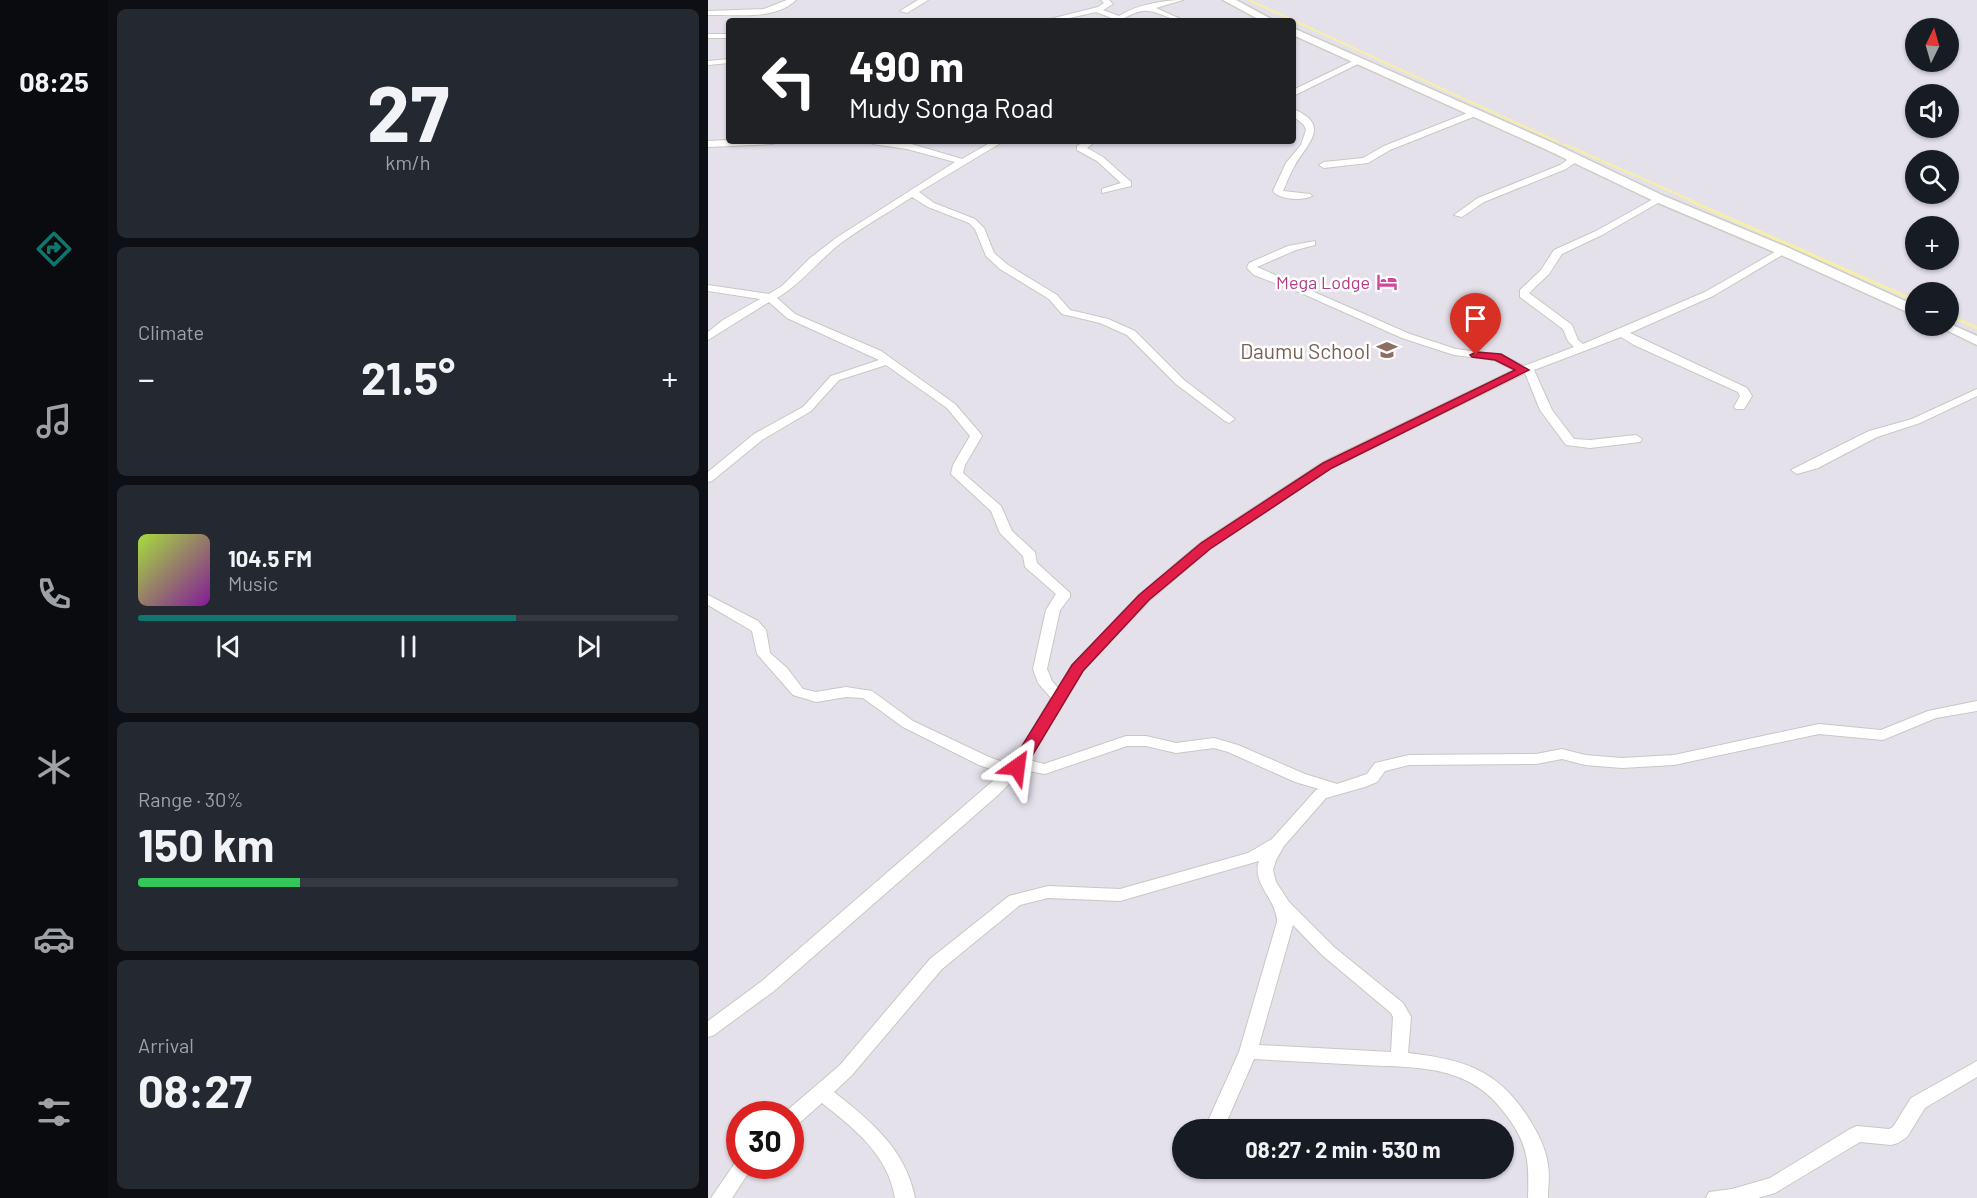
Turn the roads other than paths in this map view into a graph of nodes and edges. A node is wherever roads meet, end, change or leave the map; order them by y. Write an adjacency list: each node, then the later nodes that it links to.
1 (792, 0): 9 (street)
2 (924, 0): 8 (street)
3 (1106, 0): 7 (street)
4 (1179, 0): 6 (street)
5 (1227, 0): 16 (main road)
6 (1148, 8): 14 (street); 15 (street)
7 (1098, 9): 10 (street); 13 (street)
8 (904, 11)
9 (708, 13)
10 (1078, 14): 11 (street); 12 (street)
11 (1060, 18)
12 (1085, 18)
13 (1114, 18)
14 (1121, 18)
15 (1173, 18)
16 (1262, 18)
17 (1296, 32): 21 (main road)
18 (708, 36): 19 (street)
19 (726, 36)
20 (726, 61): 22 (street)
21 (1360, 61): 23 (street); 24 (main road)
22 (708, 63)
23 (1296, 92)
24 (1474, 113): 31 (main road); 33 (street)
25 (1296, 114): 36 (street)
26 (726, 143): 27 (street)
27 (708, 144)
28 (912, 144): 32 (street)
29 (995, 144): 32 (street)
30 (1086, 144): 34 (street)
31 (1571, 158): 37 (main road); 38 (street)
32 (968, 159): 35 (street)
33 (1324, 165)
34 (1106, 191)
35 (912, 192): 42 (street); 53 (street)
36 (1307, 196)
37 (1660, 199): 40 (main road); 48 (street)
38 (1459, 215)
39 (1311, 243): 50 (street)
40 (1784, 251): 43 (main road); 44 (street)
41 (708, 288): 42 (street)
42 (770, 297): 46 (street); 49 (street)
43 (1905, 307)
44 (1620, 332): 48 (street); 52 (street)
45 (1959, 333): 47 (main road)
46 (708, 337)
47 (1977, 341)
48 (1582, 348): 50 (street)
49 (886, 361): 56 (street); 58 (street)
50 (1526, 369): 54 (street); 58 (street)
51 (1977, 392): 55 (street)
52 (1740, 407)
53 (1229, 419)
54 (1636, 439)
55 (1797, 470)
56 (708, 478)
57 (708, 599): 60 (street)
58 (1059, 698): 60 (street)
59 (1977, 706): 61 (street)
60 (1017, 766): 61 (street); 64 (street)
61 (1336, 789): 62 (street)
62 (1278, 843): 63 (street); 68 (street)
63 (1285, 907): 65 (street); 66 (street)
64 (708, 1030)
65 (1248, 1052): 66 (street); 70 (street)
66 (1399, 1060): 74 (street)
67 (1977, 1068): 75 (street)
68 (823, 1093): 69 (street); 73 (street)
69 (804, 1109)
70 (1218, 1119)
71 (735, 1179): 72 (street)
72 (721, 1198)
73 (905, 1198)
74 (1538, 1198)
75 (1716, 1198)

